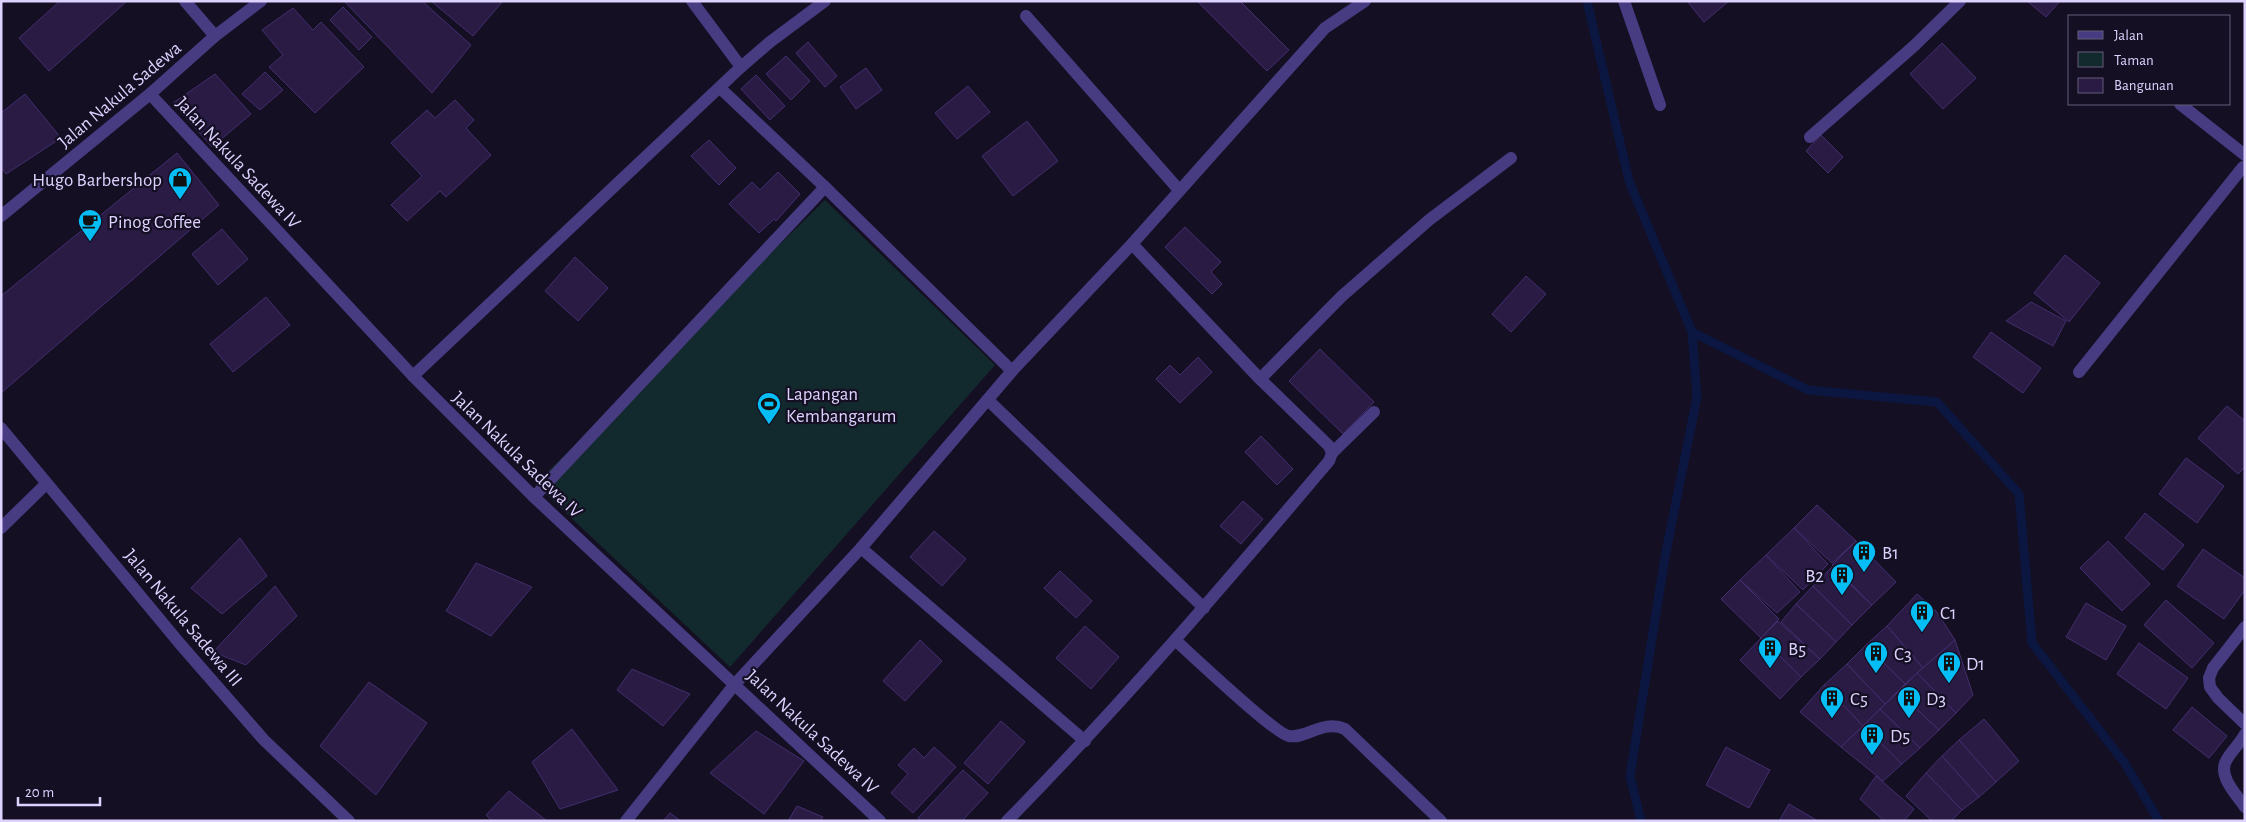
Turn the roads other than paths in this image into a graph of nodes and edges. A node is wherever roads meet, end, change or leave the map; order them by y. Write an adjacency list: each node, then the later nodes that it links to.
1 (185, 1): 9 (street)
2 (261, 1): 9 (street, Jalan Nakula Sadewa)
3 (692, 1): 10 (street)
4 (825, 1): 10 (street)
5 (1365, 1): 19 (street)
6 (1624, 1): 13 (street)
7 (1960, 1): 15 (street)
8 (1026, 16): 19 (street)
9 (215, 36): 12 (street, Jalan Nakula Sadewa)
10 (741, 67): 11 (street)
11 (720, 88): 18 (street); 24 (street)
12 (150, 94): 20 (street, Jalan Nakula Sadewa); 24 (street, Jalan Nakula Sadewa IV)
13 (1660, 105)
14 (2181, 105): 17 (street)
15 (1810, 137)
16 (1511, 158): 25 (street)
17 (2244, 164): 23 (street)
18 (825, 187): 22 (street); 31 (street)
19 (1179, 190): 21 (street)
20 (1, 216)
21 (1132, 244): 22 (street); 25 (street)
22 (1012, 371): 26 (street)
23 (2079, 372)
24 (412, 376): 31 (street, Jalan Nakula Sadewa IV)
25 (1260, 379): 29 (street)
26 (988, 400): 33 (street); 34 (street)
27 (1374, 412): 29 (street)
28 (1, 428): 30 (street, Jalan Nakula Sadewa III)
29 (1332, 453): 34 (street)
30 (46, 484): 32 (street); 42 (street, Jalan Nakula Sadewa III)
31 (534, 497): 37 (street, Jalan Nakula Sadewa IV)
32 (1, 528)
33 (861, 548): 37 (street); 40 (street)
34 (1204, 608): 36 (street)
35 (2245, 627): 38 (street)
36 (1175, 640): 40 (street); 46 (street)
37 (735, 684): 43 (street); 44 (street, Jalan Nakula Sadewa IV)
38 (2245, 724)
39 (2245, 734): 41 (street)
40 (1085, 741): 45 (street)
41 (2245, 807)
42 (349, 821)
43 (626, 821)
44 (880, 821)
45 (1007, 821)
46 (1440, 821)

